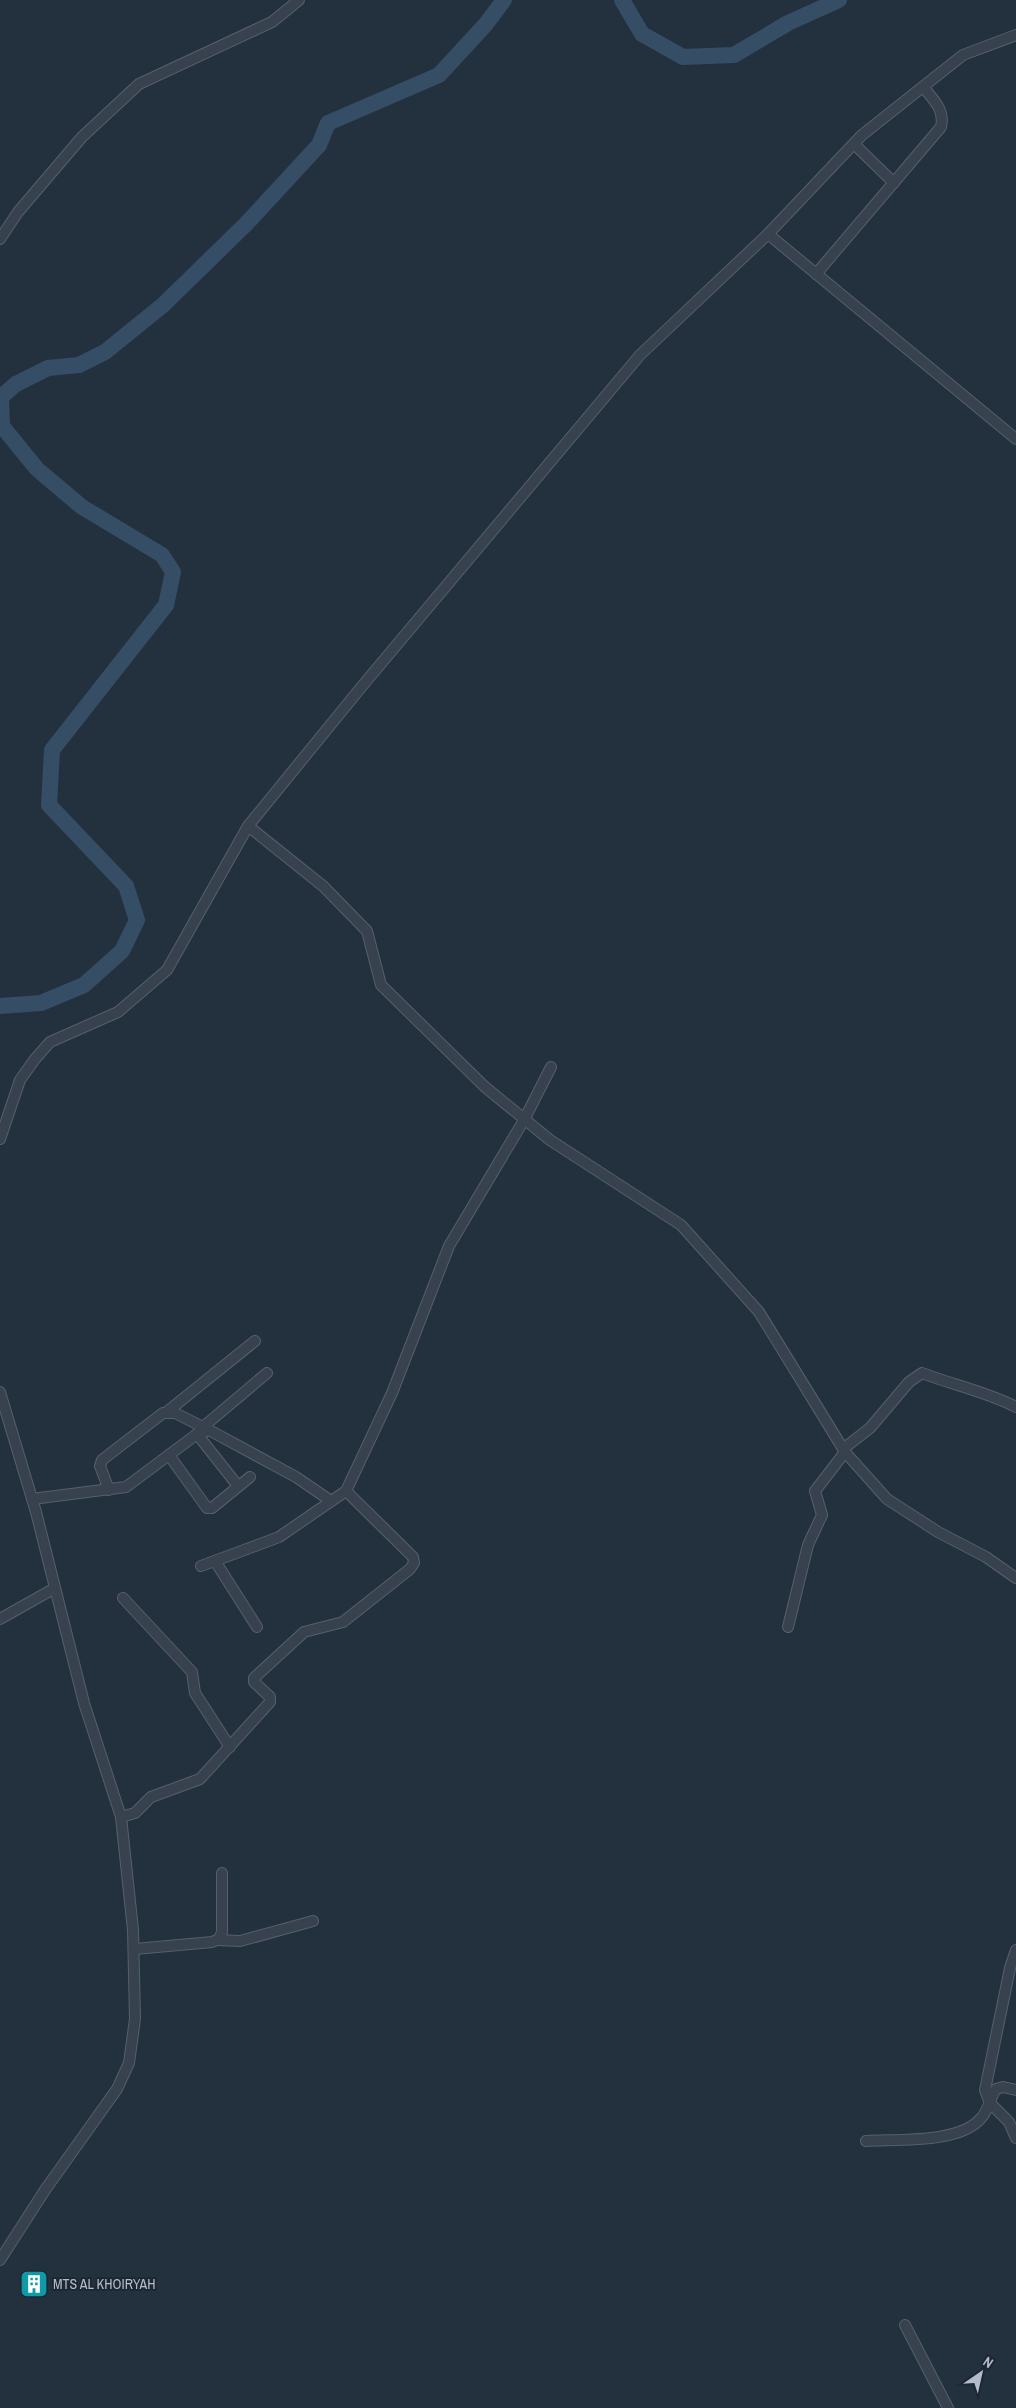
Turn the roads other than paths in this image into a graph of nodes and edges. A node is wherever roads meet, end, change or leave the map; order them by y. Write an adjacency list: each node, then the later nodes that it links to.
1 (299, 0): 7 (street)
2 (1016, 35): 3 (street)
3 (923, 87): 4 (street); 5 (street)
4 (854, 144): 5 (street); 6 (street)
5 (894, 183): 8 (street)
6 (768, 234): 8 (street); 10 (street)
7 (0, 239)
8 (816, 274): 9 (street)
9 (1016, 439)
10 (248, 826): 12 (street); 13 (street)
11 (552, 1068): 12 (street)
12 (524, 1120): 20 (street); 25 (street)
13 (0, 1139)
14 (256, 1341): 18 (street)
15 (267, 1373): 19 (street)
16 (0, 1392): 26 (street)
17 (1016, 1407): 20 (street)
18 (168, 1411): 19 (street); 24 (street)
19 (203, 1430): 21 (street); 23 (street); 27 (street)
20 (844, 1450): 30 (street); 34 (street)
21 (169, 1455): 23 (street); 24 (street)
22 (250, 1477): 23 (street)
23 (238, 1486)
24 (109, 1490): 26 (street)
25 (346, 1491): 27 (street); 36 (street)
26 (32, 1499): 31 (street)
27 (331, 1501): 28 (street)
28 (215, 1561): 29 (street); 35 (street)
29 (201, 1566)
30 (1016, 1578)
31 (55, 1588): 33 (street); 37 (street)
32 (123, 1598): 36 (street)
33 (0, 1619)
34 (788, 1626)
35 (258, 1627)
36 (230, 1746): 37 (street)
37 (120, 1817): 41 (street)
38 (222, 1874): 40 (street)
39 (313, 1921): 40 (street)
40 (218, 1940): 41 (street)
41 (135, 1949): 47 (street)
42 (1016, 1950): 44 (street)
43 (1016, 2090): 44 (street)
44 (990, 2104): 45 (street); 46 (street)
45 (1016, 2138)
46 (866, 2141)
47 (0, 2260)
48 (905, 2325): 49 (street)
49 (948, 2408)

